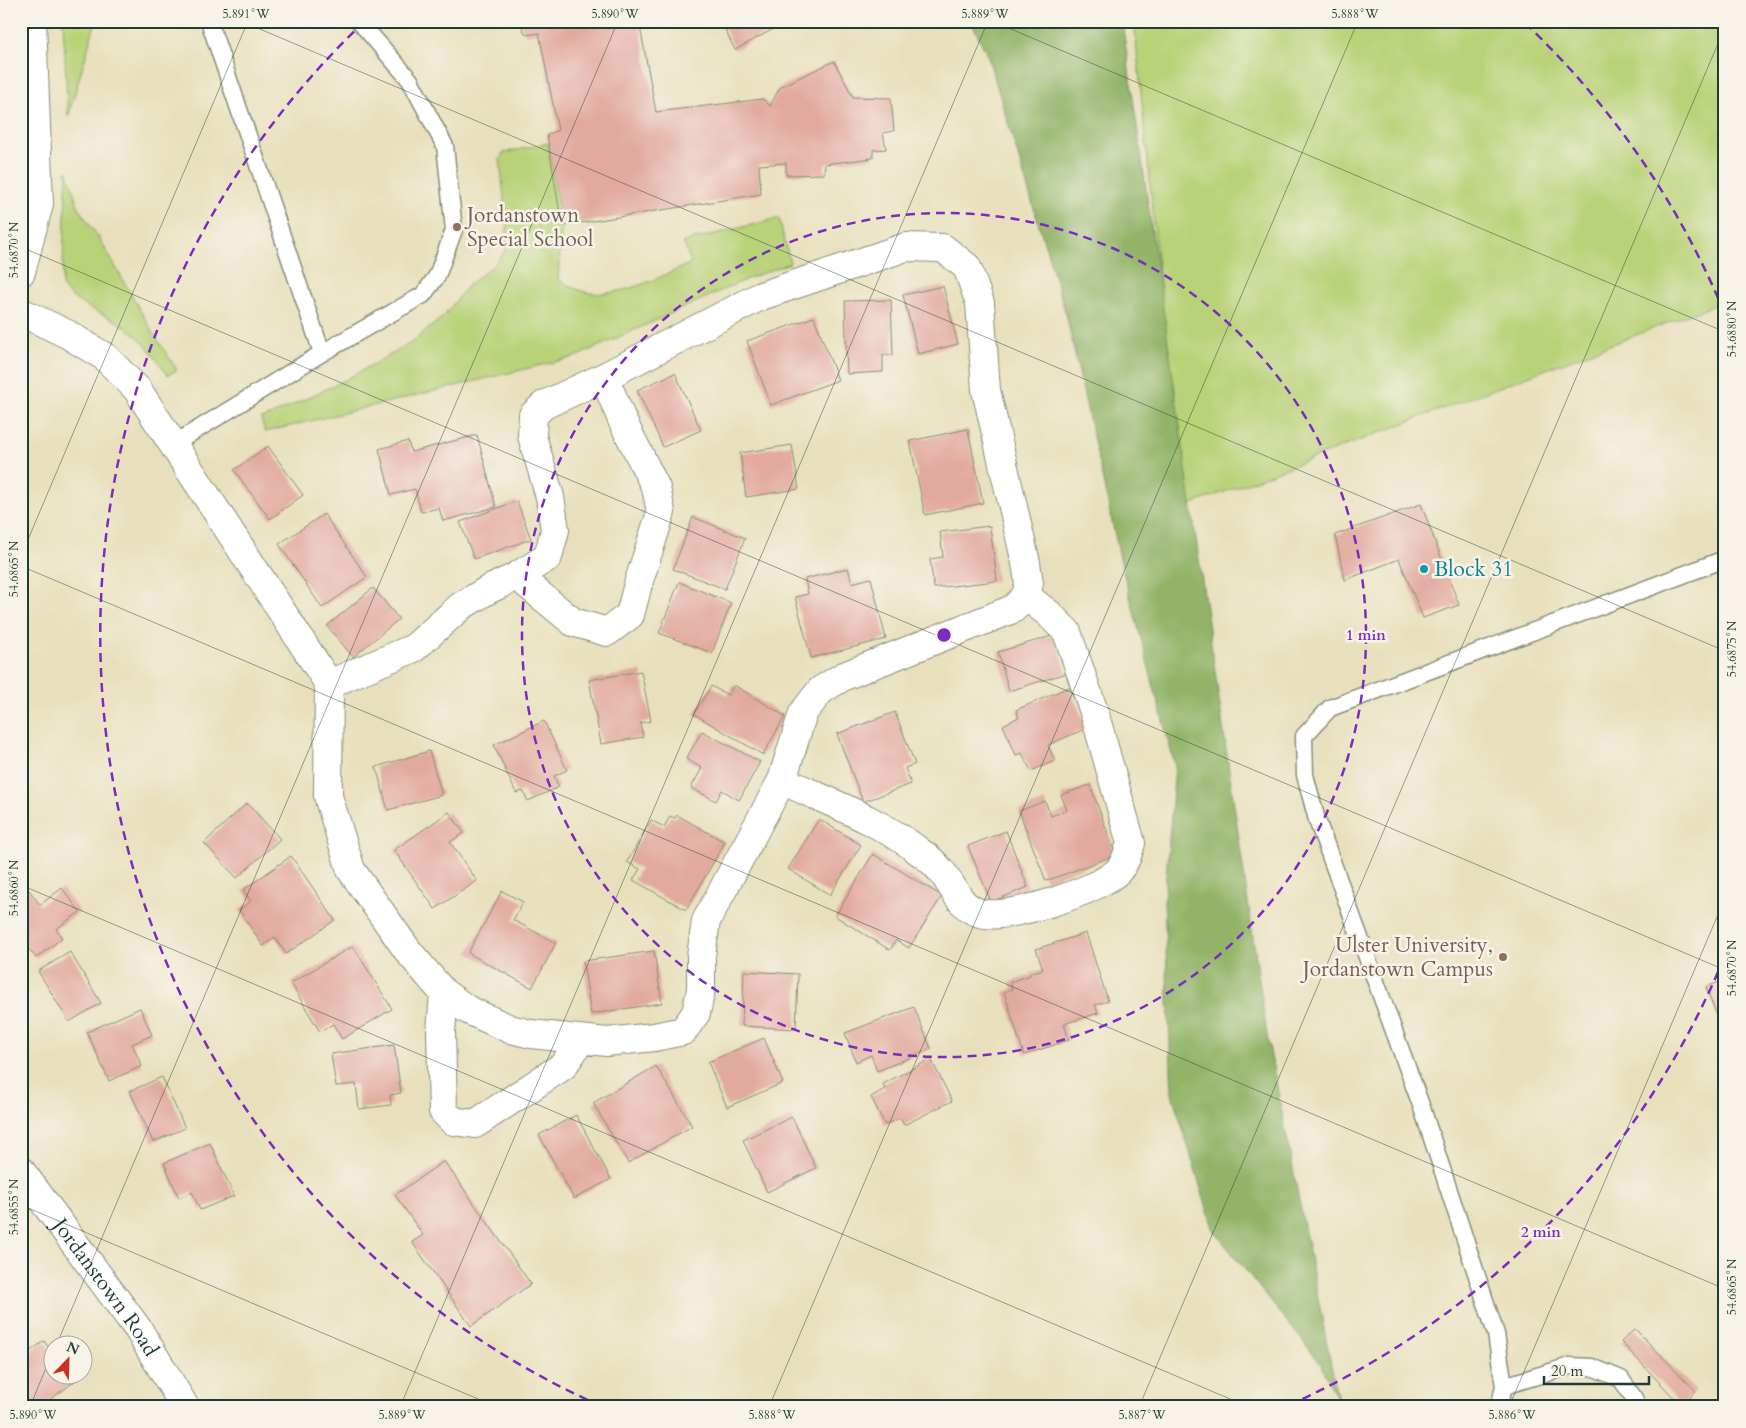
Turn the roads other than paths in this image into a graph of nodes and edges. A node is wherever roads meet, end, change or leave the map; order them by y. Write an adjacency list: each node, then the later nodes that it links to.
1 (32, 21): 4 (street)
2 (209, 21): 6 (lane)
3 (359, 21): 6 (lane)
4 (21, 272)
5 (21, 312): 8 (street)
6 (322, 353): 8 (lane)
7 (604, 377): 10 (street); 10 (street); 11 (street)
8 (172, 445): 12 (street)
9 (1725, 559): 17 (lane)
10 (517, 576): 12 (street)
11 (1026, 596): 13 (street); 13 (street)
12 (328, 684): 14 (street)
13 (782, 780): 15 (street)
14 (444, 993): 15 (street); 15 (street)
15 (581, 1040)
16 (21, 1171): 18 (street, Jordanstown Road)
17 (1504, 1386): 19 (lane); 20 (lane)
18 (185, 1407)
19 (1499, 1407)
20 (1637, 1407)

